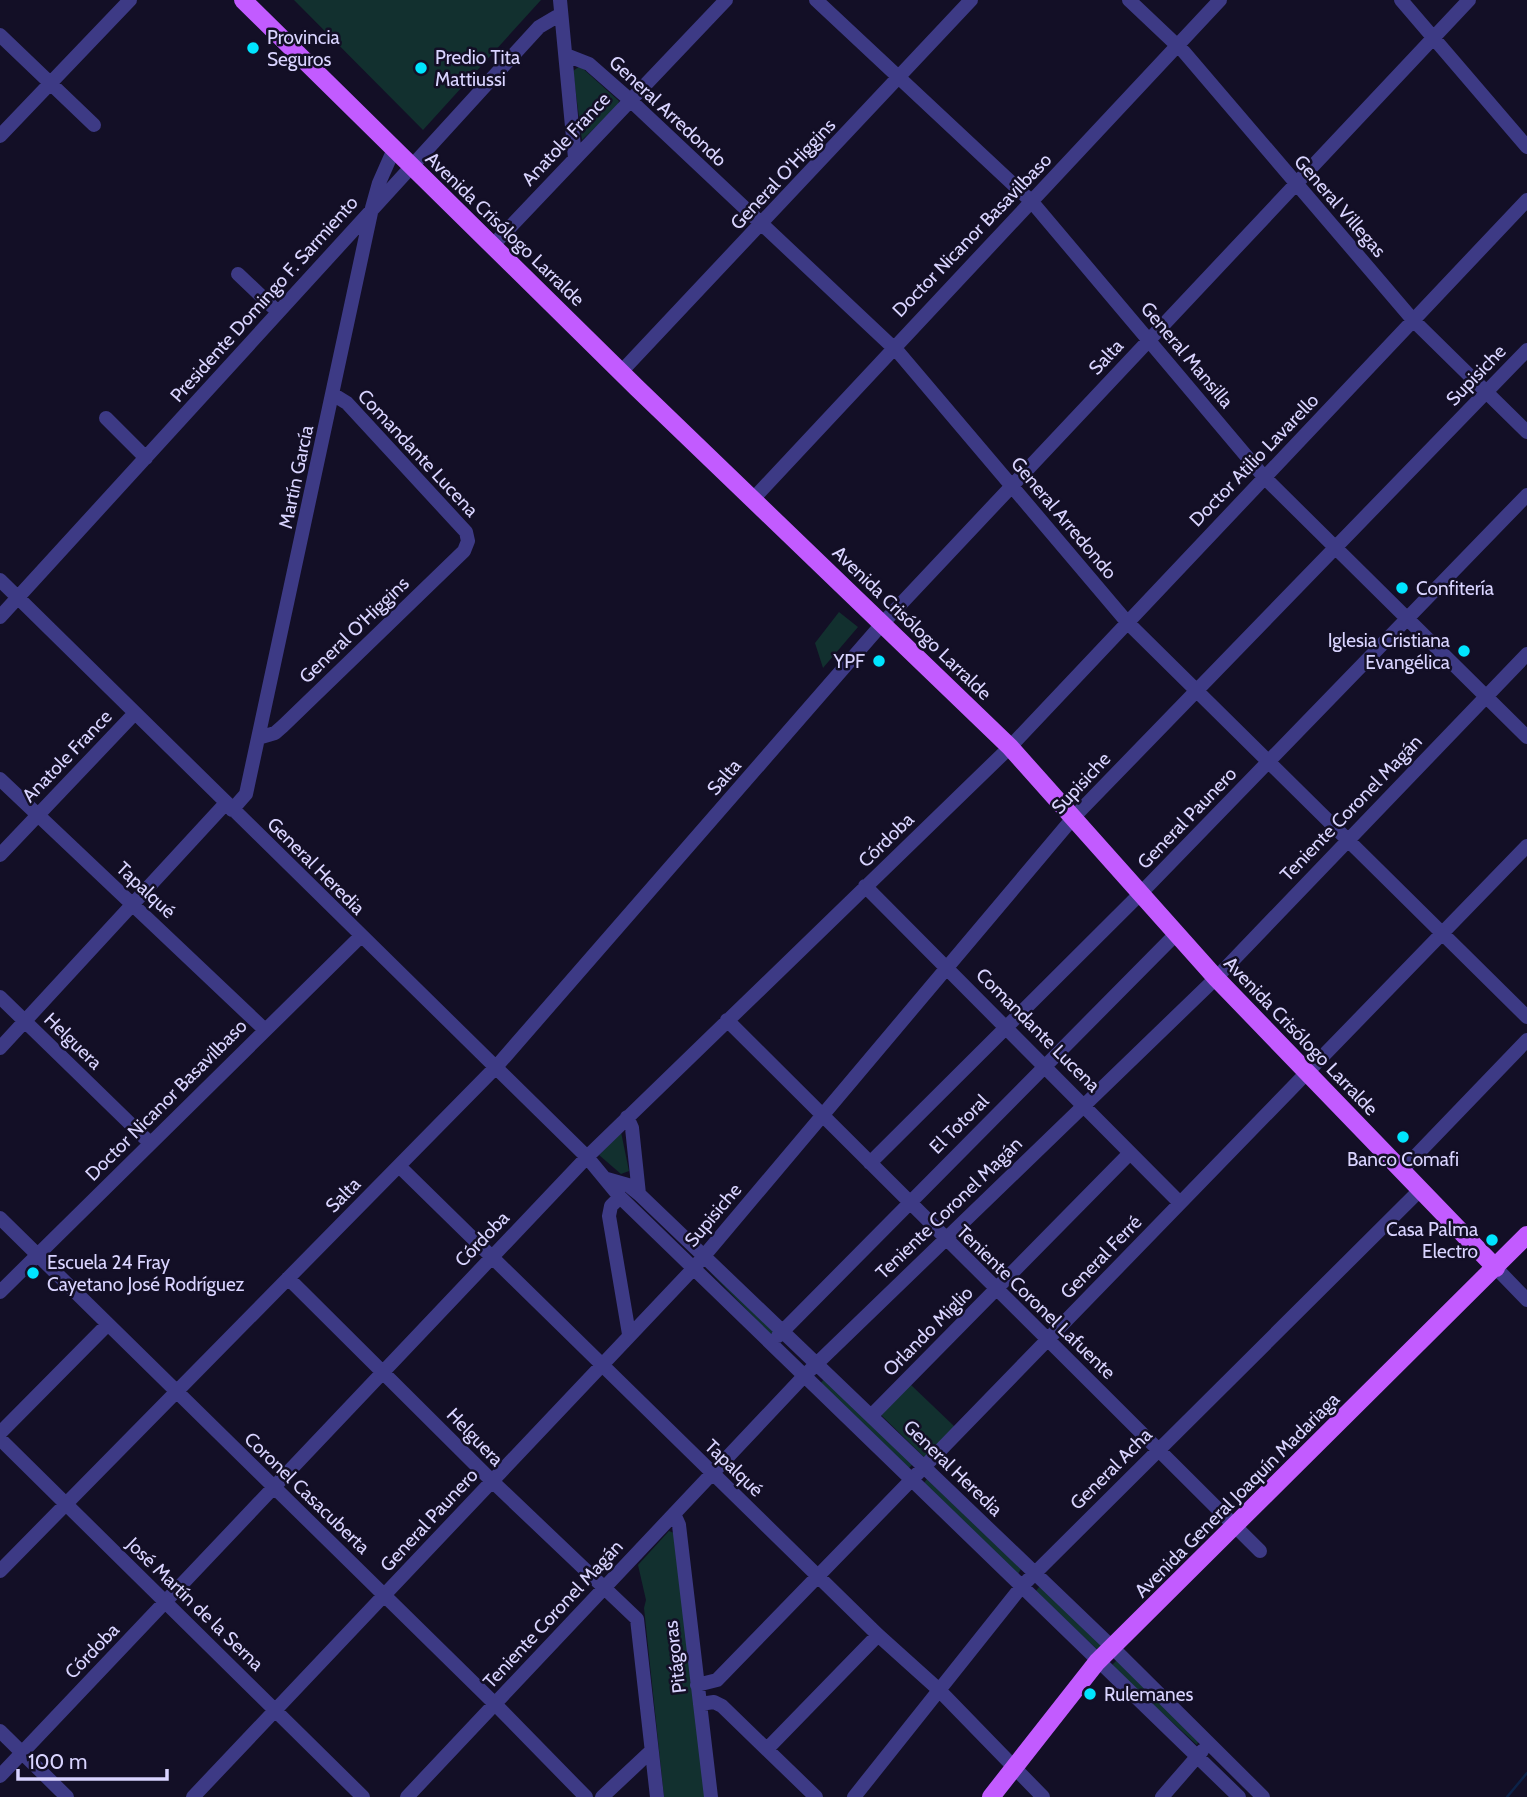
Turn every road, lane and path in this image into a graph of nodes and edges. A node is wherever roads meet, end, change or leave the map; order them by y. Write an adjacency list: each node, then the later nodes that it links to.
1 (130, 0): 16 (street)
2 (243, 0): 21 (main road, Avenida Crisólogo Larralde)
3 (726, 0): 17 (street, Anatole France)
4 (816, 0): 15 (street, General Mansilla)
5 (971, 0): 15 (street, General O'Higgins)
6 (1129, 0): 13 (street, General Villegas)
7 (1220, 0): 13 (street, Doctor Nicanor Basavilbaso)
8 (1401, 0): 12 (street)
9 (1469, 0): 12 (street, Salta)
10 (561, 7): 14 (street); 23 (street, Presidente Domingo F. Sarmiento)
11 (0, 35): 16 (street)
12 (1433, 38): 20 (street); 24 (street, Salta)
13 (1177, 46): 24 (street, General Villegas); 26 (street, Doctor Nicanor Basavilbaso)
14 (566, 55): 17 (street, General Arredondo); 22 (street)
15 (898, 78): 26 (street, General Mansilla); 28 (street, General O'Higgins)
16 (50, 84): 18 (street); 19 (street)
17 (630, 100): 22 (street, Anatole France); 28 (street, General Arredondo)
18 (94, 125)
19 (0, 136)
20 (1527, 147)
21 (394, 149): 23 (main road, Avenida Crisólogo Larralde); 27 (street, Martín García)
22 (575, 158): 29 (street, Anatole France)
23 (414, 163): 27 (street, Presidente Domingo F. Sarmiento); 29 (main road, Avenida Crisólogo Larralde)
24 (1296, 185): 32 (street, General Villegas); 33 (street, Salta)
25 (1527, 200): 32 (street, Doctor Atilio Lavarello)
26 (1032, 202): 33 (street, General Mansilla); 34 (street, Doctor Nicanor Basavilbaso)
27 (372, 208): 31 (street, Presidente Domingo F. Sarmiento); 38 (street, Martín García)
28 (762, 225): 34 (street, General Arredondo); 36 (street, General O'Higgins)
29 (493, 245): 36 (main road, Avenida Crisólogo Larralde)
30 (238, 274): 31 (street)
31 (278, 312): 41 (street, Presidente Domingo F. Sarmiento)
32 (1413, 320): 37 (street, General Villegas); 42 (street, Doctor Atilio Lavarello)
33 (1149, 340): 42 (street, General Mansilla); 43 (street, Salta)
34 (892, 347): 43 (street, General Arredondo); 45 (street, Doctor Nicanor Basavilbaso)
35 (1527, 350): 37 (street, Supisiche)
36 (621, 372): 45 (main road, Avenida Crisólogo Larralde)
37 (1486, 392): 40 (street, General Villegas); 47 (street, Supisiche)
38 (334, 395): 46 (street, Comandante Lucena); 59 (street, Martín García)
39 (106, 418): 41 (street)
40 (1527, 432)
41 (146, 457): 49 (street, Presidente Domingo F. Sarmiento)
42 (1264, 477): 47 (street, General Mansilla); 52 (street, Doctor Atilio Lavarello)
43 (1012, 487): 52 (street, General Arredondo); 53 (street, Salta)
44 (1527, 495): 51 (street, General Paunero)
45 (754, 498): 53 (main road, Avenida Crisólogo Larralde)
46 (468, 541): 59 (street, General O'Higgins)
47 (1337, 547): 51 (street, General Mansilla); 55 (street, Supisiche)
48 (0, 580): 49 (street, General Heredia)
49 (18, 597): 50 (street, Presidente Domingo F. Sarmiento); 57 (street, General Heredia)
50 (0, 617)
51 (1408, 618): 56 (street, General Mansilla); 61 (street, General Paunero)
52 (1127, 622): 55 (street, General Arredondo); 60 (street, Doctor Atilio Lavarello)
53 (882, 624): 60 (main road, Avenida Crisólogo Larralde); 86 (street, Salta)
54 (1527, 654): 56 (street, Teniente Coronel Magán)
55 (1196, 691): 61 (street, General Arredondo); 65 (street, Supisiche)
56 (1486, 697): 58 (street, General Mansilla); 66 (street, Teniente Coronel Magán)
57 (134, 714): 63 (street, General Heredia); 64 (street, Anatole France)
58 (1527, 737)
59 (258, 738): 63 (street, Martín García)
60 (1010, 747): 65 (main road, Avenida Crisólogo Larralde); 69 (street, Córdoba)
61 (1268, 762): 66 (street, General Arredondo); 70 (street, General Paunero)
62 (0, 779): 64 (street, Tapalqué)
63 (229, 807): 71 (street); 74 (street, General Heredia)
64 (38, 814): 68 (street, Anatole France); 71 (street, Tapalqué)
65 (1073, 818): 70 (main road, Avenida Crisólogo Larralde); 75 (street, Supisiche)
66 (1346, 839): 73 (street, General Arredondo); 76 (street, Teniente Coronel Magán)
67 (1527, 846): 73 (street, General Ferré)
68 (0, 855)
69 (865, 886): 75 (street, Comandante Lucena); 79 (street, Córdoba)
70 (1140, 894): 72 (main road, Avenida Crisólogo Larralde); 81 (street, General Paunero)
71 (133, 903): 80 (street); 82 (street, Tapalqué)
72 (1175, 934): 76 (main road, Avenida Crisólogo Larralde); 85 (street, El Totoral)
73 (1442, 934): 78 (street, General Arredondo); 87 (street, General Ferré)
74 (360, 937): 82 (street, Doctor Nicanor Basavilbaso); 86 (street, General Heredia)
75 (948, 967): 81 (street, Comandante Lucena); 89 (street, Supisiche)
76 (1216, 978): 87 (main road, Avenida Crisólogo Larralde); 88 (street, Teniente Coronel Magán)
77 (0, 997): 80 (street, Helguera)
78 (1527, 1017)
79 (727, 1020): 89 (street, Teniente Coronel Lafuente); 90 (street, Córdoba)
80 (25, 1021): 84 (street); 91 (street, Helguera)
81 (1008, 1027): 85 (street, Comandante Lucena); 94 (street, General Paunero)
82 (265, 1030): 91 (street, Doctor Nicanor Basavilbaso)
83 (1527, 1040): 96 (street)
84 (0, 1048)
85 (1045, 1064): 88 (street, Comandante Lucena); 101 (street, El Totoral)
86 (495, 1067): 93 (street, General Heredia); 95 (street, Salta)
87 (1307, 1072): 96 (main road, Avenida Crisólogo Larralde); 102 (street, General Ferré)
88 (1084, 1104): 92 (street, Comandante Lucena); 105 (street, Teniente Coronel Magán)
89 (821, 1115): 94 (street, Teniente Coronel Lafuente); 108 (street, Supisiche)
90 (627, 1117): 93 (street, Córdoba); 99 (street)
91 (150, 1143): 106 (street, Doctor Nicanor Basavilbaso)
92 (1130, 1153): 102 (street, Comandante Lucena); 112 (street, Orlando Miglio)
93 (587, 1157): 97 (street, General Heredia); 107 (street, Córdoba)
94 (870, 1163): 101 (street, Teniente Coronel Lafuente)
95 (399, 1166): 107 (street, Tapalqué); 111 (street, Salta)
96 (1402, 1170): 98 (main road, Avenida Crisólogo Larralde)
97 (607, 1178): 99 (street, General Heredia); 100 (street, General Heredia)
98 (1420, 1190): 109 (main road, Avenida Crisólogo Larralde); 128 (street, General Acha)
99 (639, 1194): 108 (street, General Heredia)
100 (620, 1197): 110 (street, General Heredia); 117 (street)
101 (908, 1203): 105 (street, Teniente Coronel Lafuente); 116 (street, El Totoral)
102 (1180, 1203): 118 (street, General Ferré)
103 (0, 1218): 106 (street, Coronel Casacuberta)
104 (1527, 1235): 109 (main road, Avenida General Joaquín Madariaga)
105 (945, 1240): 112 (street, Teniente Coronel Lafuente); 121 (street, Teniente Coronel Magán)
106 (37, 1255): 113 (street, Doctor Nicanor Basavilbaso); 115 (street, Coronel Casacuberta)
107 (493, 1256): 120 (street, Tapalqué); 122 (street, Córdoba)
108 (705, 1256): 110 (street, Supisiche); 116 (street, General Heredia)
109 (1496, 1268): 114 (street, Avenida Crisólogo Larralde); 136 (main road, Avenida General Joaquín Madariaga)
110 (694, 1269): 117 (street, General Paunero); 119 (street, General Heredia)
111 (288, 1278): 122 (street, Helguera); 124 (street, Salta)
112 (996, 1289): 118 (street, Teniente Coronel Lafuente); 125 (street, Orlando Miglio)
113 (0, 1292)
114 (1527, 1300)
115 (107, 1325): 124 (street, Coronel Casacuberta); 126 (street)
116 (782, 1331): 119 (street, El Totoral); 121 (street, General Heredia)
117 (629, 1334): 120 (street, General Paunero)
118 (1048, 1340): 128 (street, Teniente Coronel Lafuente); 129 (street, General Ferré)
119 (772, 1343): 123 (street, General Heredia)
120 (601, 1363): 130 (street, Tapalqué); 132 (street, General Paunero)
121 (817, 1363): 123 (street, Teniente Coronel Magán); 125 (street, General Heredia)
122 (383, 1370): 132 (street, Helguera); 133 (street, Córdoba)
123 (805, 1375): 130 (street, Teniente Coronel Magán); 131 (street, General Heredia)
124 (177, 1392): 133 (street, Coronel Casacuberta); 134 (street, Salta)
125 (871, 1416): 129 (street, General Heredia)
126 (0, 1433)
127 (0, 1439): 134 (street, José Martín de la Serna)
128 (1158, 1450): 136 (street, Teniente Coronel Lafuente); 139 (street, General Acha)
129 (925, 1467): 131 (street, General Ferré); 139 (street, General Heredia)
130 (712, 1473): 135 (street, Teniente Coronel Magán); 140 (street, Tapalqué)
131 (913, 1479): 140 (street, General Ferré); 141 (street, General Heredia)
132 (492, 1481): 142 (street, Helguera); 143 (street, General Paunero)
133 (273, 1487): 143 (street, Coronel Casacuberta); 144 (street, Córdoba)
134 (66, 1504): 138 (street, Salta); 144 (street, José Martín de la Serna)
135 (674, 1514): 142 (street, Teniente Coronel Magán); 148 (street, Pitágoras)
136 (1235, 1527): 137 (street, Teniente Coronel Lafuente); 146 (main road, Avenida General Joaquín Madariaga)
137 (1260, 1551)
138 (0, 1571)
139 (1035, 1573): 141 (street, General Acha); 146 (street, General Heredia)
140 (818, 1577): 145 (street, Tapalqué); 148 (street, General Ferré)
141 (1021, 1586): 147 (street, General Heredia); 149 (street, General Acha)
142 (604, 1587): 150 (street, Teniente Coronel Magán); 156 (street, Helguera)
143 (385, 1596): 150 (street, Coronel Casacuberta); 152 (street, General Paunero)
144 (165, 1602): 152 (street, José Martín de la Serna); 157 (street, Córdoba)
145 (878, 1635): 149 (street, Tapalqué); 155 (street)
146 (1112, 1647): 147 (main road, Avenida General Joaquín Madariaga); 154 (street, General Heredia)
147 (1097, 1662): 158 (street, General Heredia); 159 (main road, Avenida General Joaquín Madariaga)
148 (697, 1685): 151 (street, Pitágoras)
149 (938, 1689): 159 (street, Tapalqué); 170 (street, General Acha)
150 (495, 1704): 164 (street, Teniente Coronel Magán); 165 (street, Coronel Casacuberta)
151 (700, 1704): 155 (street); 168 (street, Pitágoras)
152 (275, 1709): 162 (street, General Paunero); 163 (street, José Martín de la Serna)
153 (0, 1731): 157 (street)
154 (1209, 1745): 158 (street); 175 (street, General Heredia)
155 (767, 1749): 169 (street)
156 (652, 1751): 166 (street); 167 (street)
157 (22, 1753): 160 (street, Córdoba); 161 (street)
158 (1196, 1756): 173 (street); 174 (street, General Heredia)
159 (1013, 1768): 171 (main road, Avenida General Joaquín Madariaga); 172 (street, Tapalqué)
160 (0, 1776)
161 (66, 1797)
162 (193, 1797)
163 (363, 1797)
164 (407, 1797)
165 (586, 1797)
166 (602, 1797)
167 (657, 1797)
168 (711, 1797)
169 (816, 1797)
170 (854, 1797)
171 (991, 1797)
172 (1043, 1797)
173 (1162, 1797)
174 (1239, 1797)
175 (1263, 1797)

